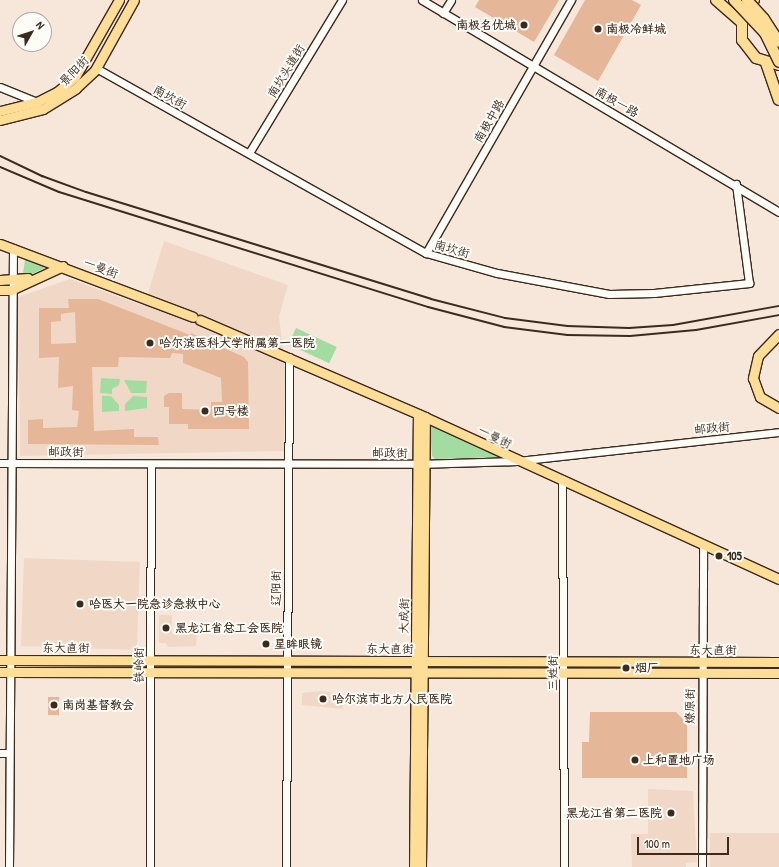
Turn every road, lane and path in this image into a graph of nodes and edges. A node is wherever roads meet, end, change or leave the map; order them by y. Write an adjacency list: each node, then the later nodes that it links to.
1 (119, 0): 20 (main road, 景阳街)
2 (134, 0): 17 (main road, 景阳街)
3 (342, 0): 23 (street, 南坎头道街)
4 (422, 0): 11 (street, 南极一路)
5 (451, 0): 11 (street)
6 (571, 0): 16 (street, 南极中路)
7 (716, 0): 12 (highway)
8 (734, 0): 15 (highway, bridge)
9 (747, 0): 13 (highway, bridge)
10 (754, 0): 12 (highway)
11 (443, 13): 16 (street, 南极一路)
12 (741, 22): 14 (highway)
13 (779, 42)
14 (766, 63): 15 (highway); 19 (highway)
15 (779, 63)
16 (534, 66): 24 (street, 南极一路); 28 (street, 南极中路)
17 (95, 69): 22 (main road, 景阳街); 23 (street, 南坎街)
18 (0, 88): 20 (street)
19 (779, 100)
20 (37, 102): 21 (main road, 景阳街)
21 (0, 111)
22 (0, 120)
23 (248, 153): 28 (street, 南坎街)
24 (736, 184): 25 (street, 南极一路); 28 (street, 南坎街)
25 (779, 212)
26 (0, 244): 27 (main road, 一曼街)
27 (13, 248): 29 (main road, 一曼街); 31 (street)
28 (426, 253)
29 (60, 265): 31 (main road); 33 (main road); 36 (main road, 一曼街)
30 (0, 280): 31 (main road)
31 (11, 280): 33 (street)
32 (0, 290): 33 (main road)
33 (11, 290): 42 (street)
34 (779, 334): 37 (main road)
35 (779, 337): 37 (main road)
36 (289, 357): 38 (main road, 一曼街); 44 (street, 辽阳街)
37 (779, 407)
38 (422, 415): 40 (main road, 一曼街); 45 (main road, 大成街)
39 (779, 432): 40 (street, 邮政街)
40 (518, 461): 45 (street, 邮政街); 46 (main road, 一曼街)
41 (0, 463): 42 (street, 邮政街)
42 (10, 463): 43 (street, 邮政街); 49 (street)
43 (151, 464): 44 (street, 邮政街); 50 (street, 铁岭街)
44 (287, 464): 45 (street, 邮政街); 51 (street, 辽阳街)
45 (421, 464): 52 (main road, 大成街)
46 (562, 479): 47 (main road, 一曼街); 53 (street, 三姓街)
47 (703, 545): 48 (main road, 一曼街); 54 (street, 燎原街)
48 (779, 579)
49 (5, 659): 50 (main road, 东大直街); 56 (street)
50 (150, 660): 51 (main road, 东大直街); 57 (street, 铁岭街)
51 (287, 661): 52 (main road, 东大直街); 58 (street, 辽阳街)
52 (420, 662): 53 (main road, 东大直街); 59 (main road, 大成街)
53 (564, 662): 54 (main road, 东大直街); 60 (street, 三姓街)
54 (701, 662): 55 (main road, 东大直街); 61 (street, 燎原街)
55 (779, 662)
56 (5, 672): 57 (main road, 东大直街); 64 (street)
57 (150, 672): 58 (main road, 东大直街); 66 (street, 铁岭街)
58 (287, 673): 59 (main road, 东大直街); 67 (street, 辽阳街)
59 (420, 673): 60 (main road, 东大直街); 68 (main road, 大成街); 69 (main road, 大成街)
60 (564, 673): 61 (main road, 东大直街); 70 (street, 三姓街)
61 (701, 673): 62 (main road, 东大直街); 71 (street, 燎原街)
62 (779, 673)
63 (0, 753): 64 (street)
64 (9, 753): 65 (street)
65 (9, 867)
66 (150, 867)
67 (286, 867)
68 (414, 867)
69 (422, 867)
70 (564, 867)
71 (702, 867)

